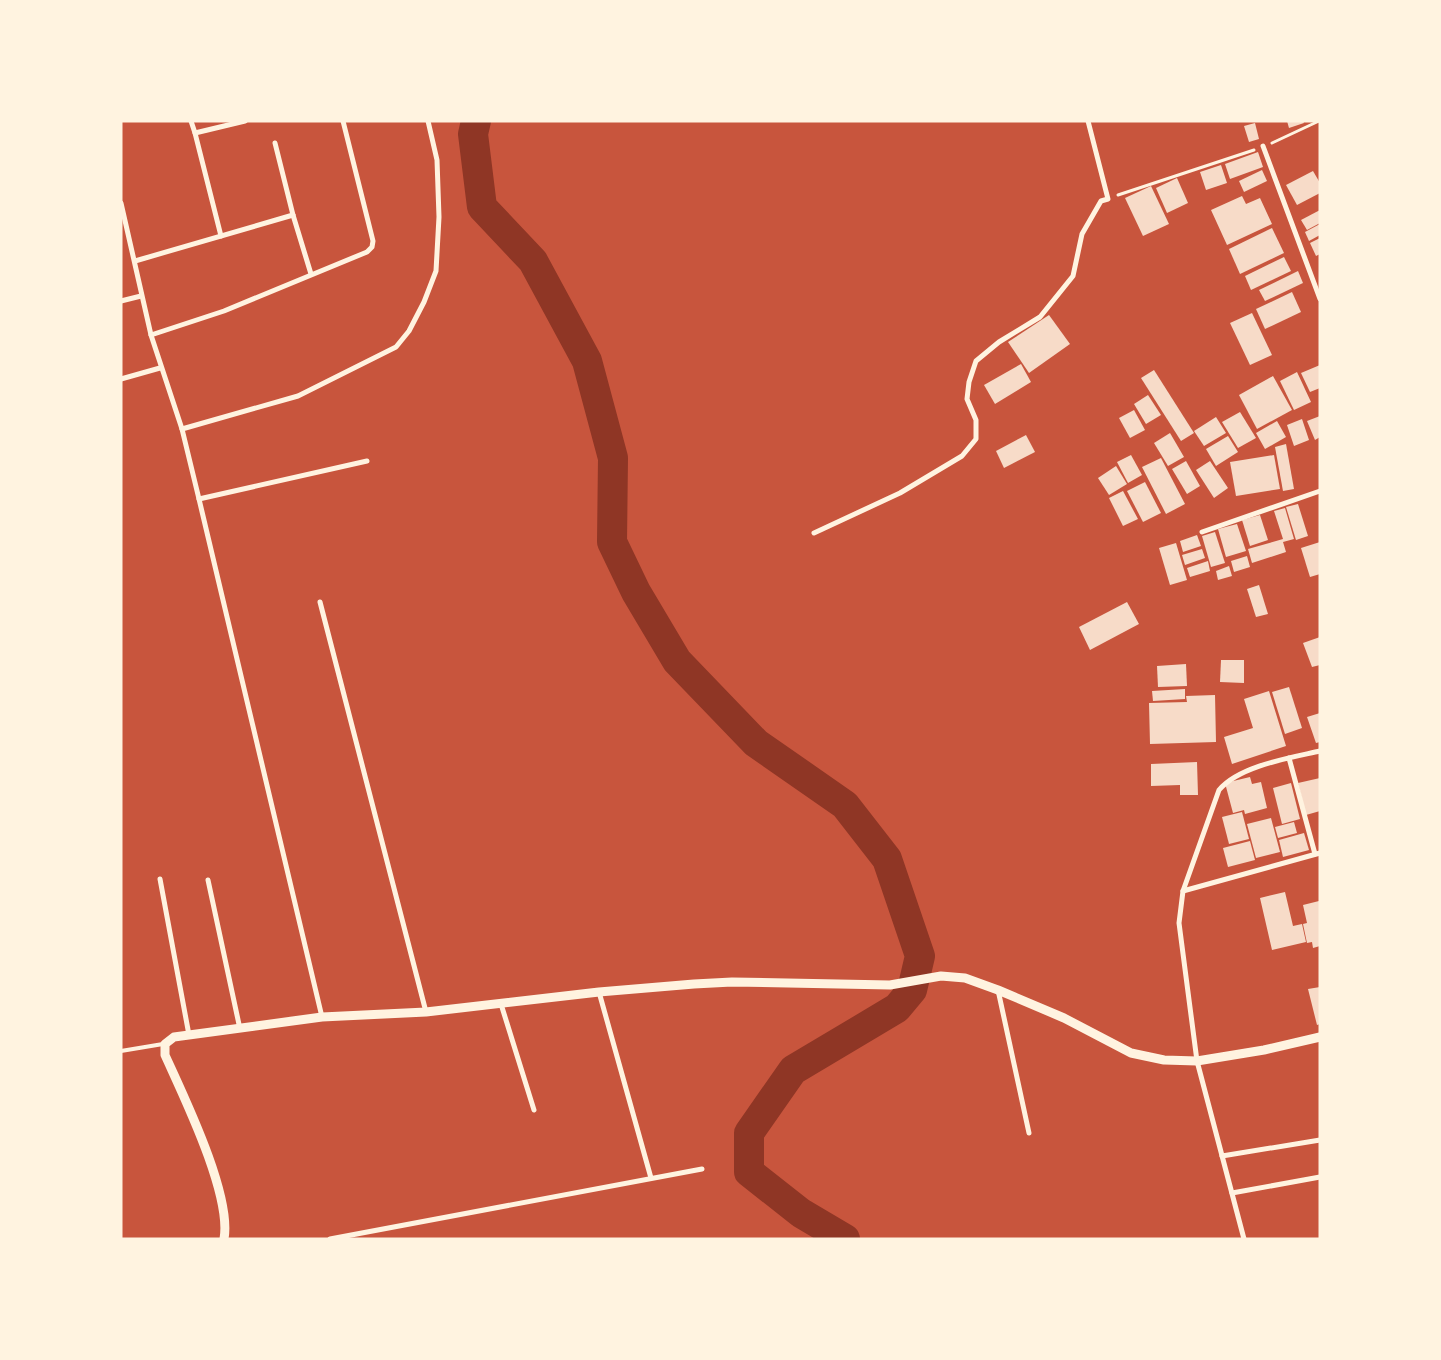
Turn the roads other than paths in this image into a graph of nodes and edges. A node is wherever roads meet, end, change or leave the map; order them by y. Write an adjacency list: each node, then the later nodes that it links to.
1 (192, 121): 6 (street)
2 (245, 121): 6 (street)
3 (344, 121): 13 (street)
4 (428, 121): 20 (street)
5 (1088, 121): 25 (street)
6 (195, 133): 11 (street)
7 (275, 143): 10 (street)
8 (1264, 146): 15 (street)
9 (121, 203): 12 (street)
10 (293, 215): 11 (street); 13 (street)
11 (221, 236): 12 (street)
12 (134, 261): 14 (street)
13 (312, 274): 17 (street)
14 (141, 296): 16 (street); 17 (street)
15 (1320, 299)
16 (121, 302)
17 (151, 335): 18 (street)
18 (160, 368): 19 (street); 20 (street)
19 (121, 379)
20 (182, 429): 23 (street)
21 (367, 461): 23 (street)
22 (1320, 491): 24 (street)
23 (199, 499): 37 (street)
24 (1202, 532)
25 (814, 533)
26 (320, 602): 36 (street)
27 (1320, 751): 28 (street)
28 (1289, 758): 29 (street); 32 (street)
29 (1317, 854): 32 (street)
30 (160, 879): 39 (street)
31 (208, 880): 38 (street)
32 (1183, 890): 43 (street)
33 (998, 990): 34 (street); 43 (street); 45 (street)
34 (599, 992): 35 (street); 50 (street)
35 (501, 1004): 36 (street); 44 (street)
36 (426, 1012): 37 (street)
37 (322, 1017): 38 (street)
38 (240, 1029): 39 (street)
39 (189, 1035): 41 (street)
40 (1320, 1037): 43 (street)
41 (165, 1044): 42 (lane); 52 (street)
42 (121, 1051)
43 (1198, 1061): 47 (street)
44 (534, 1110)
45 (1029, 1133)
46 (1320, 1140): 47 (street)
47 (1222, 1156): 51 (street)
48 (702, 1169): 50 (street)
49 (1320, 1177): 51 (street)
50 (651, 1178): 53 (street)
51 (1232, 1193): 54 (street)
52 (224, 1239)
53 (330, 1239)
54 (1244, 1239)

